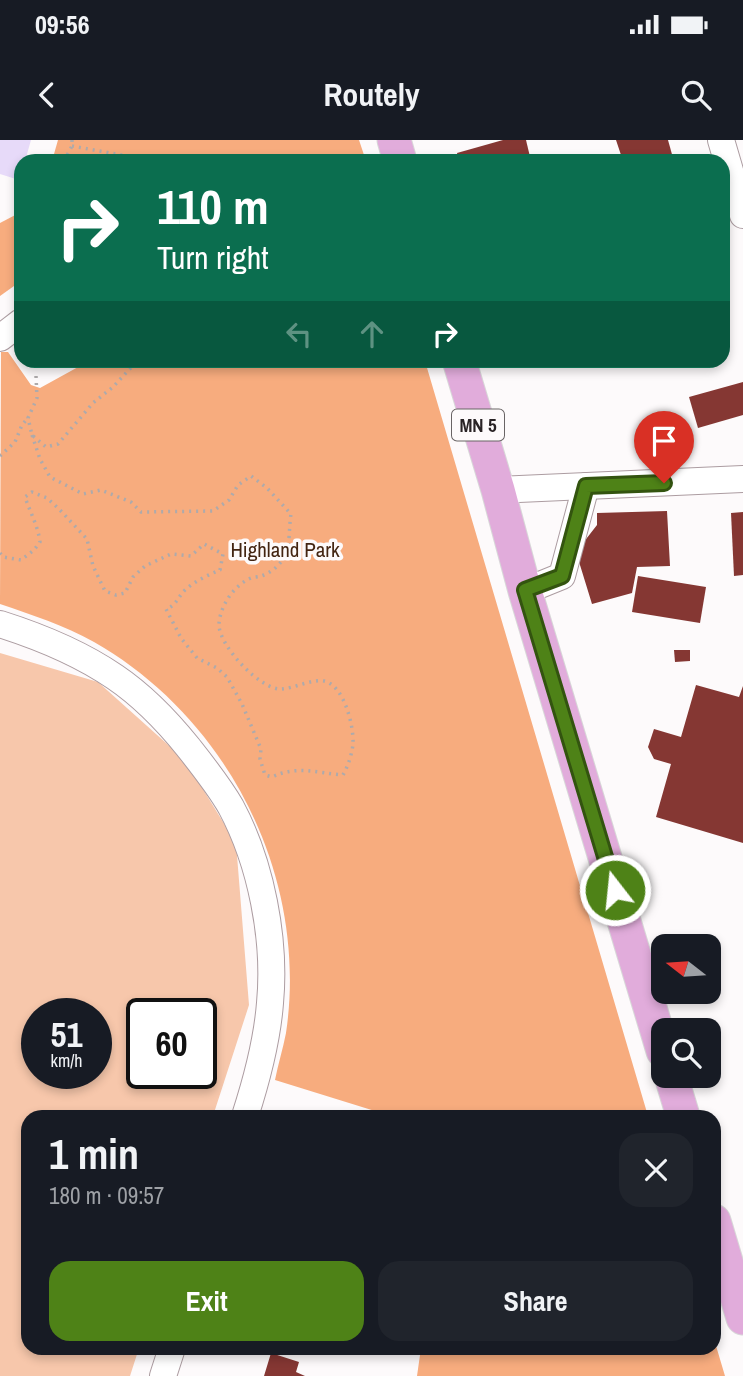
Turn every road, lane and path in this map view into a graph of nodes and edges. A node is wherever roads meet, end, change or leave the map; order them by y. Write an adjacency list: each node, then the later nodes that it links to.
1 (72, 140): 2 (path)
2 (72, 146): 3 (path); 4 (path)
3 (68, 154)
4 (117, 154)
5 (730, 171): 6 (street)
6 (743, 215)
7 (14, 327): 8 (street)
8 (0, 338)
9 (131, 368): 13 (path)
10 (461, 368): 17 (main road, MN 5)
11 (36, 376): 12 (path)
12 (28, 418): 13 (path); 14 (path)
13 (32, 435): 18 (path)
14 (0, 456)
15 (743, 480): 16 (street)
16 (586, 486): 17 (street); 19 (street)
17 (498, 490): 19 (main road, MN 5)
18 (0, 553)
19 (525, 590): 21 (main road, MN 5)
20 (0, 624): 23 (street)
21 (653, 1018)
22 (675, 1088): 24 (main road)
23 (247, 1110)
24 (681, 1110)
25 (721, 1239): 26 (main road)
26 (737, 1279): 27 (main road)
27 (743, 1318)
28 (170, 1355): 29 (street)
29 (163, 1376)

